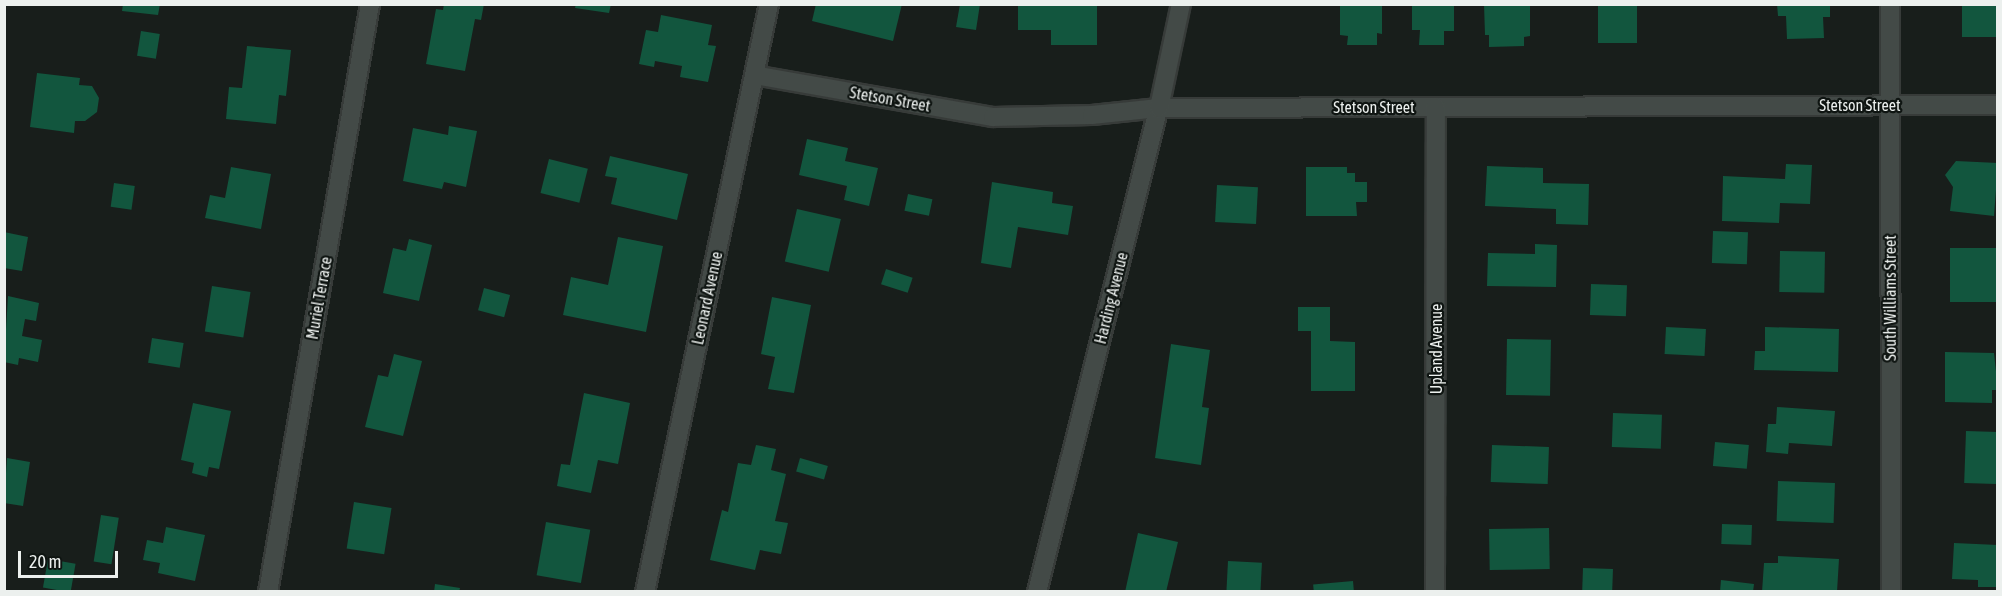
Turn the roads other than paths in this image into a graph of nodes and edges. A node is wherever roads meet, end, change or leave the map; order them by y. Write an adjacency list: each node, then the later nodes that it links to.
1 (370, 4): 10 (street, Muriel Terrace)
2 (769, 4): 5 (street, Leonard Avenue)
3 (1181, 4): 9 (street, Harding Avenue)
4 (1890, 4): 6 (street, South Williams Street)
5 (754, 75): 9 (street, Stetson Street); 11 (street, Leonard Avenue)
6 (1890, 105): 7 (street, Stetson Street); 8 (street, Stetson Street); 14 (street, South Williams Street)
7 (1998, 105)
8 (1437, 107): 9 (street, Stetson Street); 13 (street, Upland Avenue)
9 (1159, 108): 12 (street, Harding Avenue)
10 (268, 591)
11 (645, 591)
12 (1037, 591)
13 (1436, 591)
14 (1891, 591)

